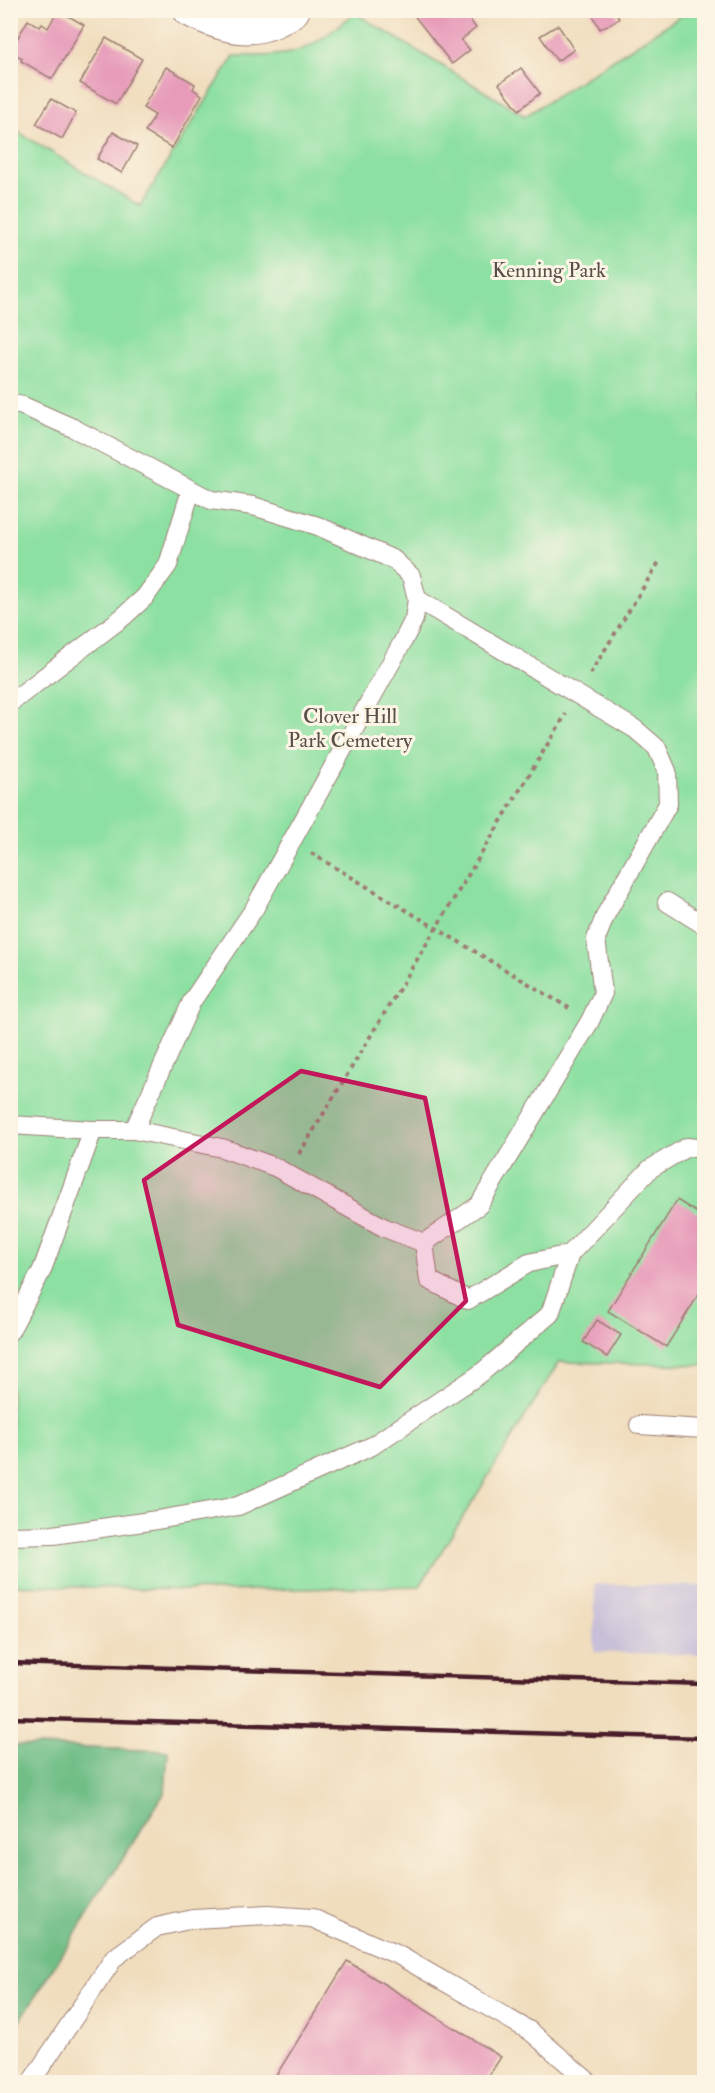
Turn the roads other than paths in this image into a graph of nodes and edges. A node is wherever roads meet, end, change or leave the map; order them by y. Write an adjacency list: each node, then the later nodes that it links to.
1 (190, 10): 2 (street)
2 (293, 10)
3 (10, 403): 4 (lane)
4 (191, 490): 5 (lane); 6 (lane)
5 (417, 599): 11 (lane); 13 (lane)
6 (10, 703)
7 (667, 902): 8 (lane)
8 (705, 925)
9 (10, 1125): 10 (lane)
10 (93, 1130): 11 (lane); 15 (lane)
11 (134, 1130): 13 (lane)
12 (705, 1149): 14 (lane)
13 (424, 1243): 14 (lane)
14 (570, 1254): 18 (lane)
15 (10, 1331)
16 (639, 1425): 17 (lane)
17 (705, 1429)
18 (10, 1536)
19 (31, 2082): 20 (lane)
20 (589, 2082)

